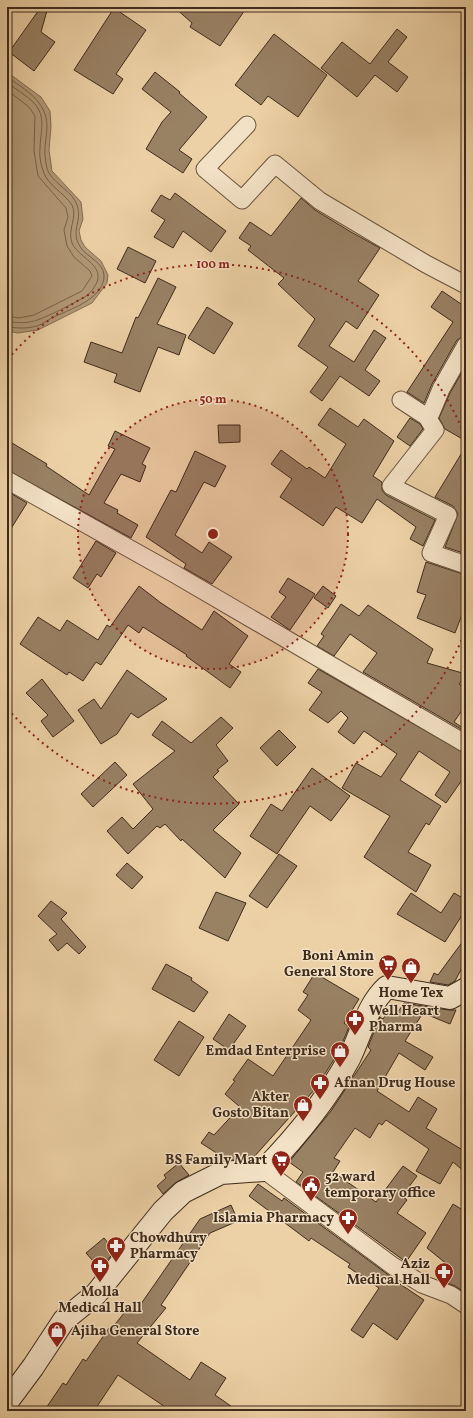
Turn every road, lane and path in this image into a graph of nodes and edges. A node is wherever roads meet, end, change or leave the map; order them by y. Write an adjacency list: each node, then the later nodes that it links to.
1 (248, 125): 2 (street)
2 (466, 285)
3 (466, 345): 5 (street)
4 (401, 400): 5 (street)
5 (427, 417): 7 (street)
6 (7, 480): 8 (street)
7 (466, 565)
8 (466, 744)
9 (466, 989): 10 (street)
10 (264, 1170): 11 (street); 12 (street)
11 (466, 1305)
12 (7, 1402)

